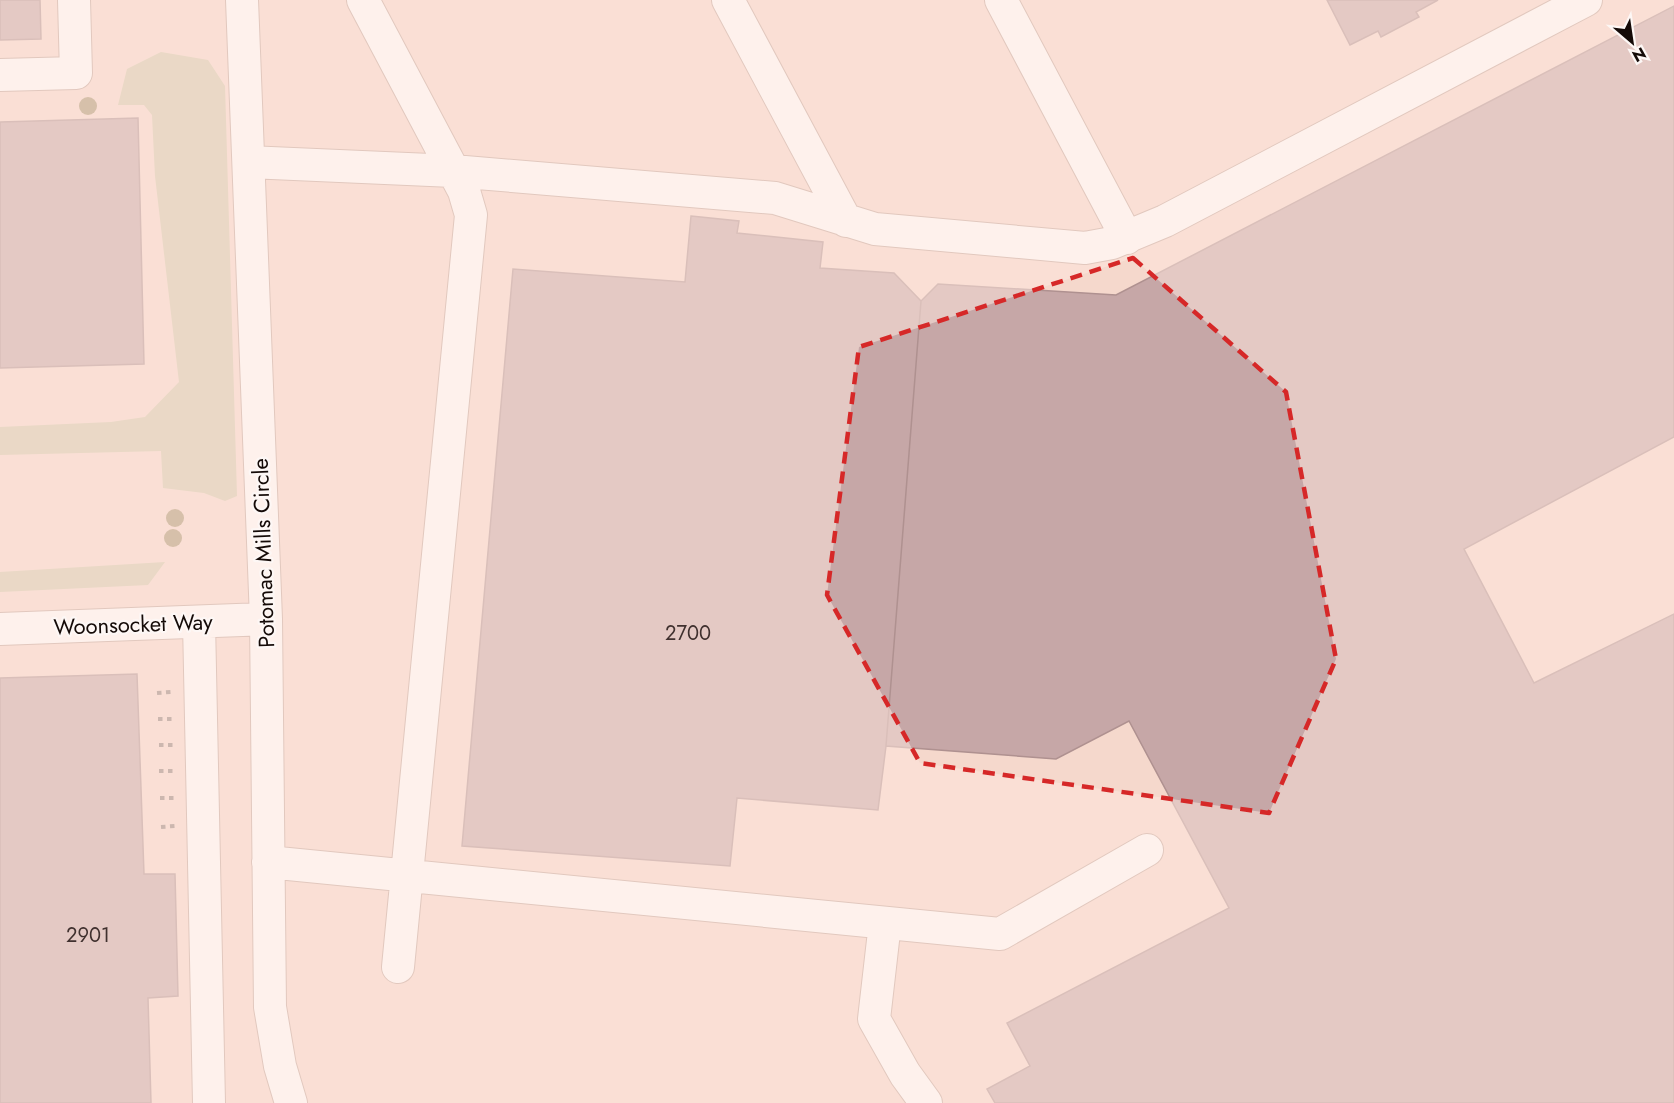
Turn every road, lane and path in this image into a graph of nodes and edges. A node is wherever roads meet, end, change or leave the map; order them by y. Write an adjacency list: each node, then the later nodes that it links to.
1 (75, 0): 7 (street)
2 (242, 0): 8 (street, Potomac Mills Circle)
3 (363, 0): 9 (street)
4 (728, 0): 10 (street)
5 (1001, 0): 11 (street)
6 (1587, 0): 11 (street)
7 (0, 75)
8 (249, 162): 9 (street); 12 (street, Potomac Mills Circle)
9 (453, 171): 10 (street); 17 (street)
10 (846, 221): 11 (street)
11 (1127, 238)
12 (266, 619): 13 (street, Woonsocket Way); 16 (street, Potomac Mills Circle)
13 (199, 622): 14 (street, Woonsocket Way); 20 (street)
14 (0, 628)
15 (1147, 850): 18 (street)
16 (268, 862): 17 (street); 21 (street, Potomac Mills Circle)
17 (407, 876): 18 (street); 19 (street)
18 (885, 923): 22 (street)
19 (398, 967)
20 (209, 1103)
21 (291, 1103)
22 (926, 1103)

